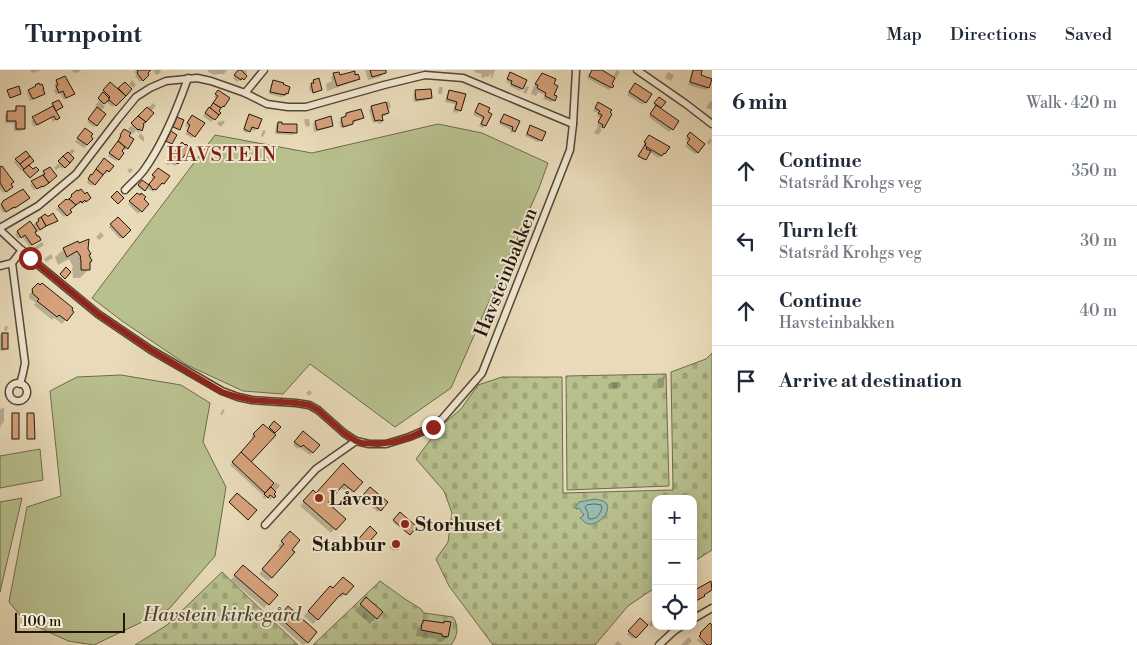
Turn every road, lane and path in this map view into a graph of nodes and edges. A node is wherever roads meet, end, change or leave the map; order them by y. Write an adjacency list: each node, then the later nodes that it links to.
1 (264, 70): 5 (street)
2 (576, 70): 6 (street, Havsteinbakken)
3 (637, 70): 7 (street)
4 (188, 78): 5 (street); 8 (street); 9 (street)
5 (245, 93): 6 (street)
6 (573, 124): 14 (street, Havsteinbakken)
7 (712, 124)
8 (125, 190)
9 (0, 229): 10 (street)
10 (22, 250): 11 (street); 14 (street)
11 (12, 264): 12 (street); 13 (street)
12 (0, 266)
13 (20, 384)
14 (356, 441): 15 (street)
15 (265, 525)
16 (712, 608): 17 (street)
17 (697, 617)
18 (676, 630): 19 (street)
19 (659, 645)

